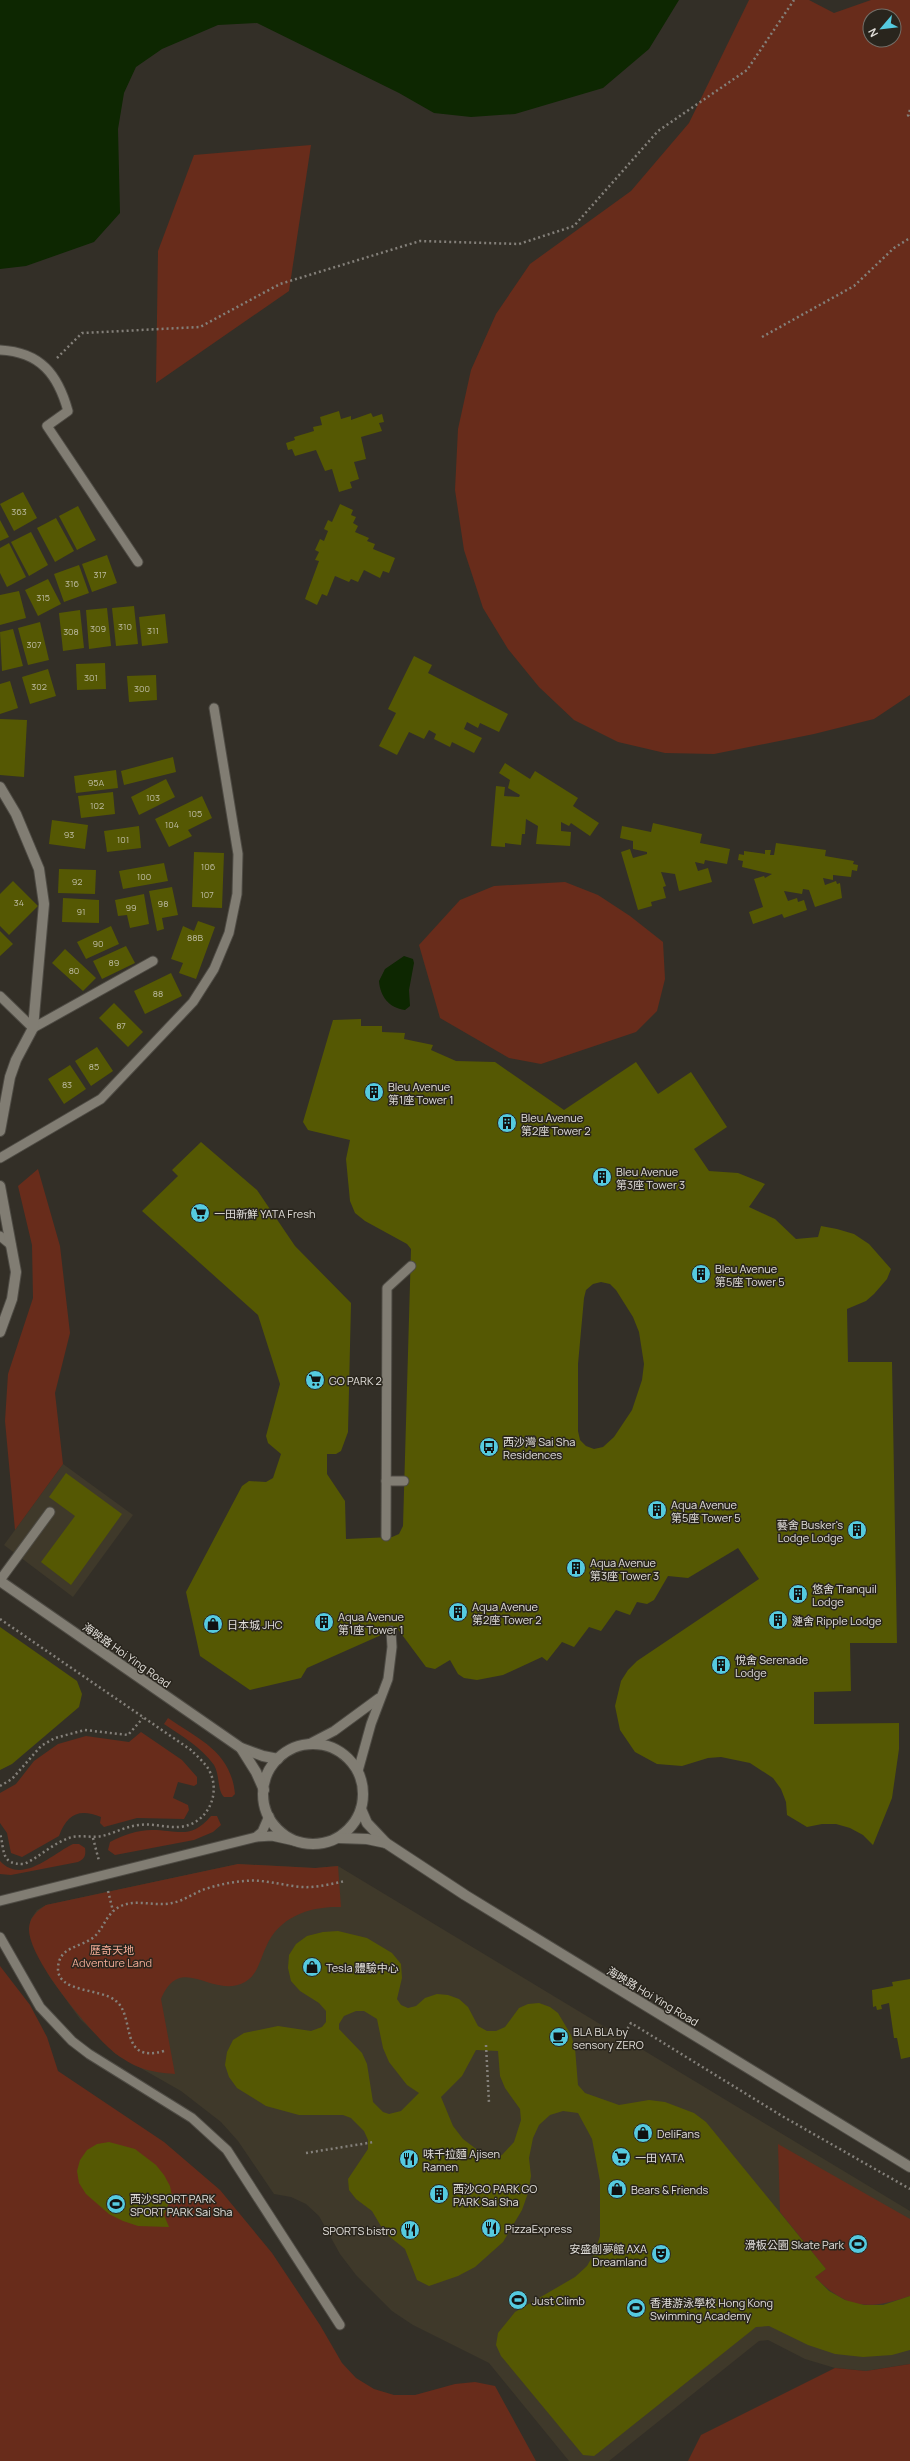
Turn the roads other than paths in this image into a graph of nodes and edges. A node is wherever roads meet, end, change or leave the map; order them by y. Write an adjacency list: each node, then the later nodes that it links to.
1 (0, 350): 2 (lane)
2 (138, 562)
3 (214, 708): 9 (lane)
4 (0, 787): 7 (street)
5 (153, 961): 7 (lane)
6 (0, 996): 7 (lane)
7 (33, 1028): 8 (street)
8 (0, 1131)
9 (0, 1158)
10 (0, 1186): 12 (street)
11 (0, 1236): 12 (lane)
12 (11, 1245): 14 (street)
13 (411, 1266): 15 (lane)
14 (0, 1332)
15 (386, 1481): 16 (lane); 18 (lane)
16 (404, 1481)
17 (50, 1512): 19 (lane)
18 (386, 1536)
19 (0, 1580): 23 (street, 海映路 Hoi Ying Road)
20 (391, 1631): 21 (lane)
21 (379, 1698): 22 (lane); 25 (lane)
22 (309, 1744): 24 (street, 海映路 Hoi Ying Road); 25 (street, 海映路 Hoi Ying Road)
23 (241, 1748): 24 (street, 海映路 Hoi Ying Road); 26 (street, 海映路 Hoi Ying Road)
24 (278, 1758): 26 (street, 海映路 Hoi Ying Road)
25 (358, 1771): 27 (street, 海映路 Hoi Ying Road)
26 (264, 1790): 28 (street, 海映路 Hoi Ying Road)
27 (361, 1810): 30 (street, 海映路 Hoi Ying Road); 32 (street, 海映路 Hoi Ying Road)
28 (269, 1816): 29 (lane); 31 (street, 海映路 Hoi Ying Road)
29 (256, 1838): 31 (lane); 33 (lane)
30 (339, 1838): 31 (street, 海映路 Hoi Ying Road); 32 (street, 海映路 Hoi Ying Road)
31 (299, 1842)
32 (386, 1843): 35 (street, 海映路 Hoi Ying Road)
33 (0, 1901)
34 (0, 1937): 36 (lane)
35 (910, 2167)
36 (340, 2325)

